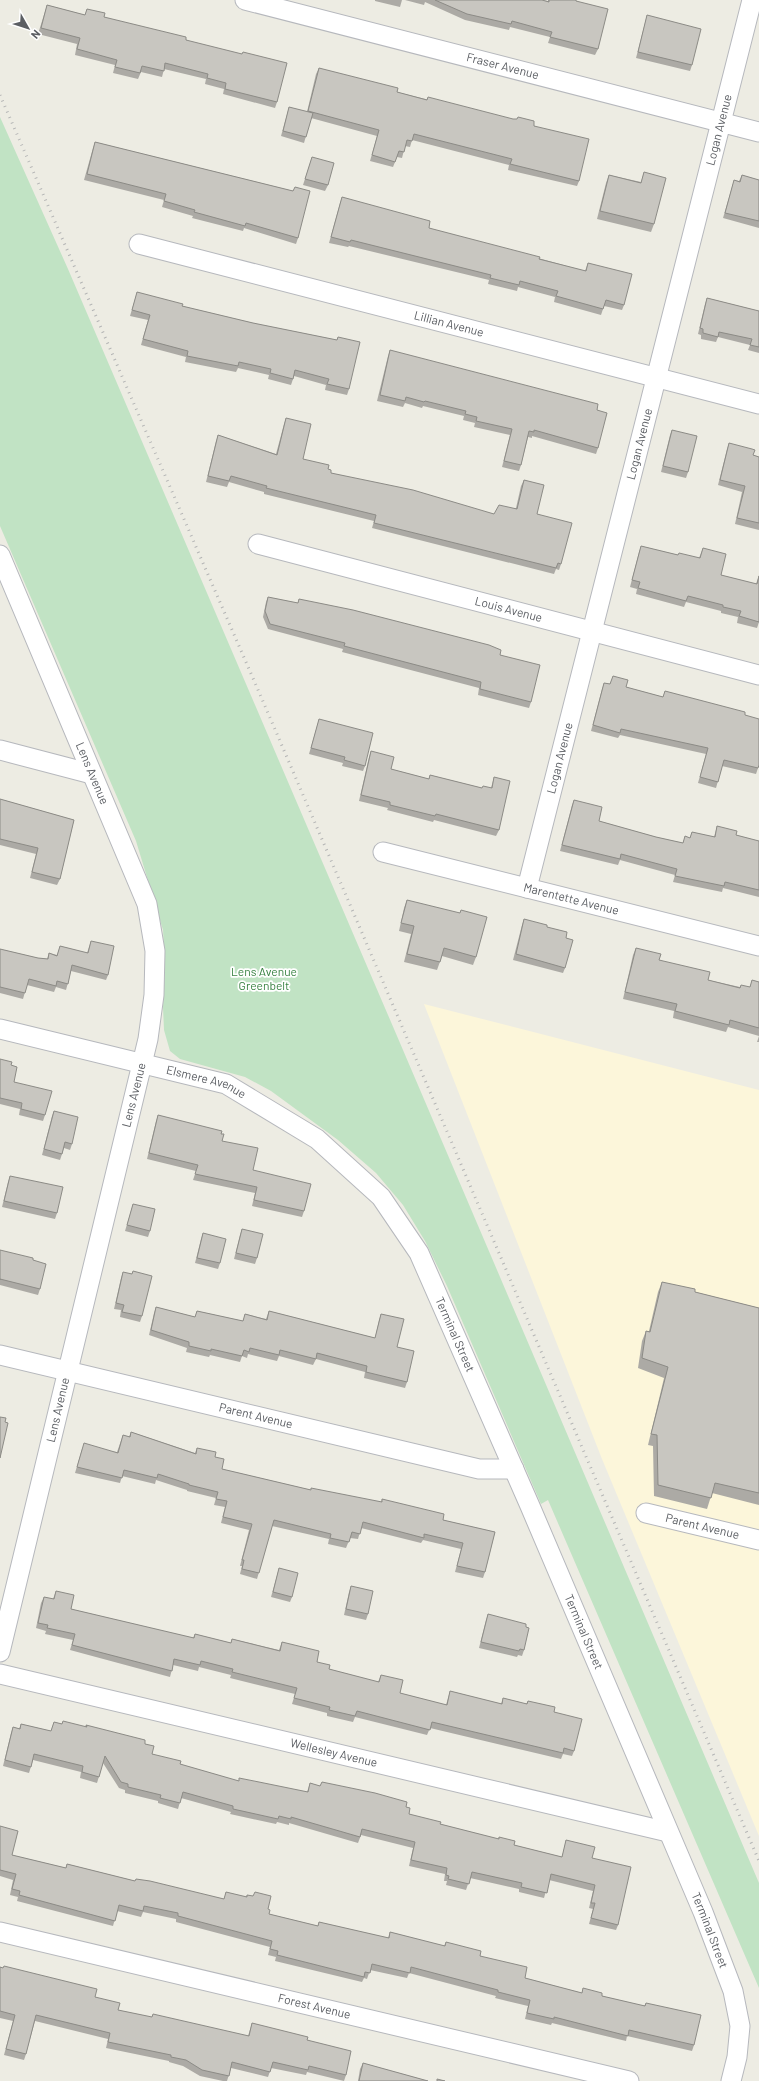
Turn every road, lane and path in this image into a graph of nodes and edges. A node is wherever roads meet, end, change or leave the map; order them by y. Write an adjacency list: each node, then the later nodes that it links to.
1 (246, 0): 3 (street, Fraser Avenue)
2 (752, 0): 3 (street, Logan Avenue)
3 (721, 122): 4 (street, Fraser Avenue); 6 (street, Logan Avenue)
4 (759, 132)
5 (139, 244): 6 (street, Lillian Avenue)
6 (656, 378): 7 (street, Lillian Avenue); 10 (street, Logan Avenue)
7 (759, 404)
8 (258, 544): 10 (street, Louis Avenue)
9 (0, 555): 13 (street, Lens Avenue)
10 (592, 631): 11 (street, Louis Avenue); 15 (street, Logan Avenue)
11 (759, 675)
12 (0, 750): 13 (street)
13 (92, 774): 18 (street, Lens Avenue)
14 (383, 852): 15 (street, Marentette Avenue)
15 (527, 888): 16 (street, Marentette Avenue)
16 (759, 946)
17 (0, 1029): 18 (street, Elsmere Avenue)
18 (142, 1063): 19 (street, Elsmere Avenue); 21 (street, Lens Avenue)
19 (381, 1197): 22 (street, Terminal Street)
20 (0, 1355): 21 (street, Parent Avenue)
21 (68, 1371): 22 (street, Parent Avenue); 25 (street, Lens Avenue)
22 (514, 1469): 27 (street, Terminal Street)
23 (646, 1513): 24 (street, Parent Avenue)
24 (759, 1540)
25 (0, 1652)
26 (0, 1674): 27 (street, Wellesley Avenue)
27 (668, 1832): 30 (street, Terminal Street)
28 (0, 1932): 29 (street, Forest Avenue)
29 (629, 2081)
30 (730, 2081)

